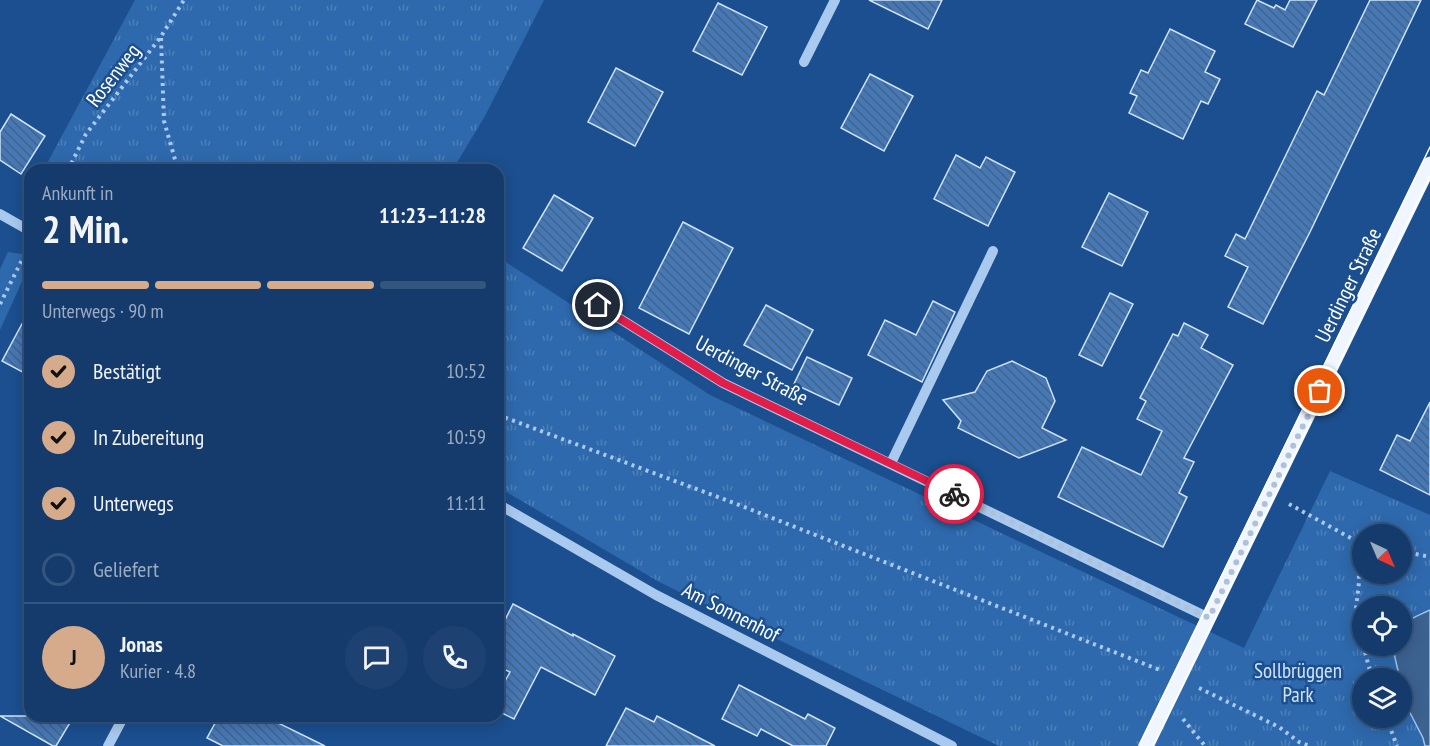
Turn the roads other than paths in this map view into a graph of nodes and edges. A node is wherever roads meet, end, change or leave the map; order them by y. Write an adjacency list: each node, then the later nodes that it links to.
1 (835, 0): 2 (street)
2 (804, 62)
3 (1430, 164): 10 (main road, Uerdinger Straße)
4 (0, 214): 5 (street)
5 (24, 228)
6 (993, 250): 8 (street)
7 (598, 305): 8 (street, Uerdinger Straße)
8 (891, 463): 10 (street, Uerdinger Straße)
9 (504, 507): 13 (street, Am Sonnenhof)
10 (1209, 618): 14 (main road, Uerdinger Straße)
11 (121, 722): 12 (street)
12 (108, 746)
13 (951, 746)
14 (1146, 746)

